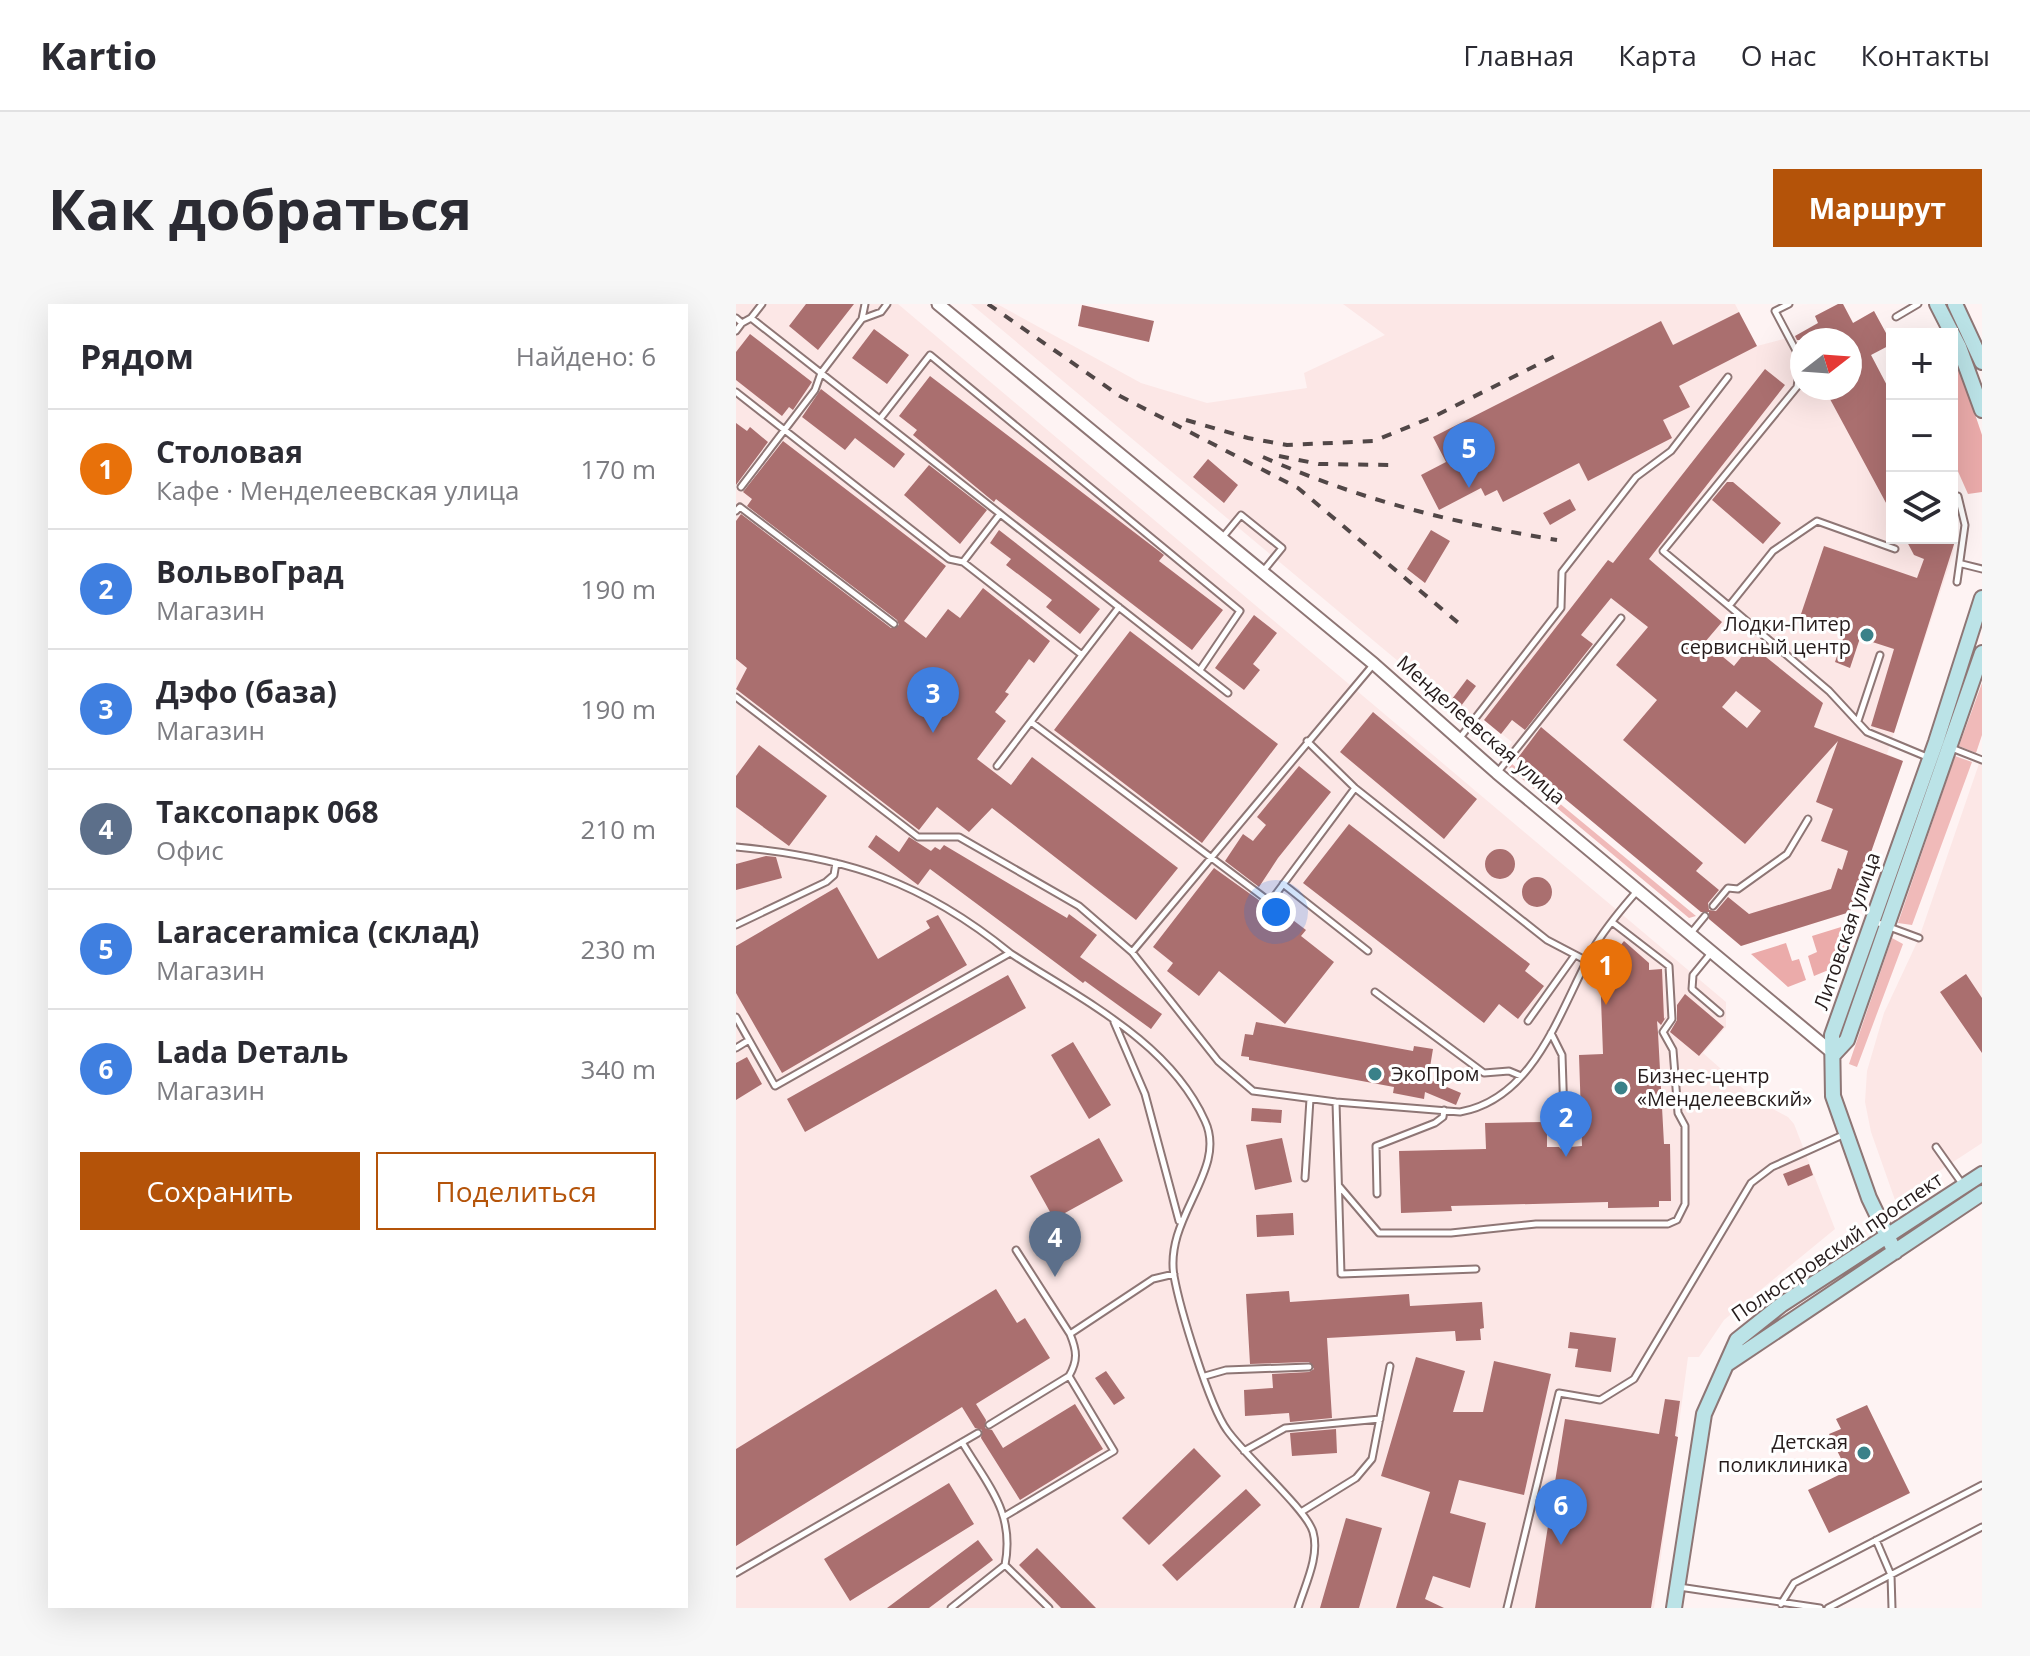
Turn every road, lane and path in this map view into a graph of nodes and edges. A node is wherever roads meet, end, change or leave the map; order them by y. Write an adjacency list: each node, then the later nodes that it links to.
1 (762, 304): 11 (lane)
2 (865, 304): 12 (lane)
3 (887, 304): 12 (lane)
4 (938, 304): 27 (street, Менделеевская улица)
5 (1789, 304): 35 (lane)
6 (1918, 304): 9 (lane)
7 (1937, 304): 19 (street)
8 (1955, 304): 15 (street)
9 (1896, 317)
10 (736, 318): 13 (lane)
11 (751, 318): 13 (lane); 16 (lane)
12 (862, 319): 16 (lane)
13 (742, 323): 14 (lane)
14 (736, 331)
15 (1982, 362)
16 (821, 373): 21 (lane); 22 (lane)
17 (1728, 377): 48 (lane)
18 (736, 392): 22 (lane)
19 (1979, 392): 20 (street)
20 (1982, 410)
21 (880, 419): 26 (lane); 43 (lane)
22 (785, 431): 23 (lane); 29 (lane)
23 (741, 487)
24 (1958, 496): 30 (lane)
25 (736, 511): 38 (lane)
26 (1000, 514): 29 (lane); 36 (lane)
27 (1222, 538): 32 (street, Менделеевская улица); 32 (lane)
28 (1895, 549): 35 (lane)
29 (963, 562): 40 (lane)
30 (1962, 564): 31 (lane); 33 (lane)
31 (1982, 569)
32 (1262, 572): 42 (street, Менделеевская улица)
33 (1957, 582)
34 (1982, 598): 50 (street, Литовская улица)
35 (1729, 606): 47 (lane)
36 (1119, 607): 40 (lane); 43 (lane)
37 (1621, 618): 54 (lane)
38 (894, 624)
39 (1982, 653): 50 (street, Литовская улица)
40 (1082, 655): 46 (lane)
41 (1880, 655): 47 (lane)
42 (1374, 664): 48 (street, Менделеевская улица); 49 (lane)
43 (1200, 670): 44 (lane)
44 (1228, 693)
45 (736, 697): 71 (lane)
46 (1031, 722): 53 (lane); 58 (lane)
47 (1858, 722): 52 (lane)
48 (1459, 740): 54 (street, Менделеевская улица)
49 (1307, 741): 55 (lane); 58 (lane)
50 (1942, 744): 51 (lane); 52 (street, Литовская улица)
51 (1982, 760)
52 (1936, 761): 64 (street, Литовская улица); 67 (street, Литовская улица)
53 (997, 766)
54 (1497, 773): 61 (street, Менделеевская улица)
55 (1355, 788): 60 (lane); 74 (lane)
56 (1808, 819): 62 (lane)
57 (736, 847): 59 (lane)
58 (1210, 856): 60 (lane); 71 (lane)
59 (836, 863): 66 (lane); 73 (lane)
60 (1283, 884): 70 (lane)
61 (1638, 890): 65 (lane); 68 (street, Менделеевская улица)
62 (1713, 906)
63 (1705, 916): 68 (lane)
64 (1872, 920): 67 (lane); 84 (street, Литовская улица)
65 (1612, 922): 75 (lane); 94 (lane)
66 (736, 925)
67 (1887, 926): 69 (lane); 84 (street, Литовская улица)
68 (1690, 934): 72 (street, Менделеевская улица)
69 (1919, 938)
70 (1368, 951)
71 (1132, 952): 86 (lane)
72 (1712, 952): 77 (lane); 84 (street, Менделеевская улица)
73 (1010, 953): 79 (lane); 82 (lane)
74 (1575, 955): 75 (lane); 80 (lane)
75 (1587, 961): 81 (lane)
76 (1375, 992): 85 (lane)
77 (1720, 1013)
78 (736, 1017): 82 (lane)
79 (1114, 1021): 98 (lane); 98 (lane)
80 (1528, 1021)
81 (1551, 1033): 85 (lane); 90 (lane)
82 (749, 1040): 83 (lane)
83 (736, 1048)
84 (1834, 1054): 89 (street)
85 (1521, 1076): 88 (lane)
86 (1310, 1099): 87 (lane); 93 (lane)
87 (1336, 1102): 88 (lane); 94 (lane)
88 (1444, 1110): 97 (lane)
89 (1846, 1134): 99 (street); 128 (lane)
90 (1565, 1147)
91 (1936, 1147): 95 (lane)
92 (1982, 1174): 95 (street, Полюстровский проспект)
93 (1305, 1178)
94 (1339, 1186): 102 (lane)
95 (1963, 1186): 99 (street, Полюстровский проспект)
96 (1982, 1193): 101 (street, Полюстровский проспект)
97 (1377, 1194)
98 (1179, 1222): 103 (lane)
99 (1884, 1236): 101 (street); 105 (street, Полюстровский проспект)
100 (1016, 1250): 104 (lane)
101 (1895, 1252): 105 (street, Полюстровский проспект)
102 (1476, 1269)
103 (1174, 1274): 104 (lane); 109 (lane)
104 (1070, 1334): 108 (lane)
105 (1726, 1364): 123 (street, Полюстровский проспект)
106 (1390, 1366): 110 (lane)
107 (1309, 1367): 109 (lane)
108 (1069, 1376): 111 (lane); 117 (lane)
109 (1205, 1376): 114 (lane)
110 (1381, 1419): 114 (lane); 116 (lane)
111 (989, 1425)
112 (978, 1433): 113 (lane)
113 (962, 1442): 117 (lane); 121 (lane)
114 (1244, 1451): 116 (lane)
115 (1982, 1485): 119 (lane)
116 (1301, 1512): 127 (lane)
117 (1005, 1516): 120 (lane)
118 (1982, 1527): 122 (lane)
119 (1876, 1540): 122 (lane); 124 (lane)
120 (1005, 1565): 125 (lane); 126 (lane)
121 (736, 1573)
122 (1891, 1575): 131 (lane); 132 (lane)
123 (1678, 1587): 124 (lane); 129 (street, Полюстровский проспект)
124 (1781, 1604): 130 (lane)
125 (951, 1608)
126 (1049, 1608)
127 (1298, 1608)
128 (1507, 1608)
129 (1674, 1608)
130 (1820, 1608)
131 (1828, 1608)
132 (1892, 1608)

